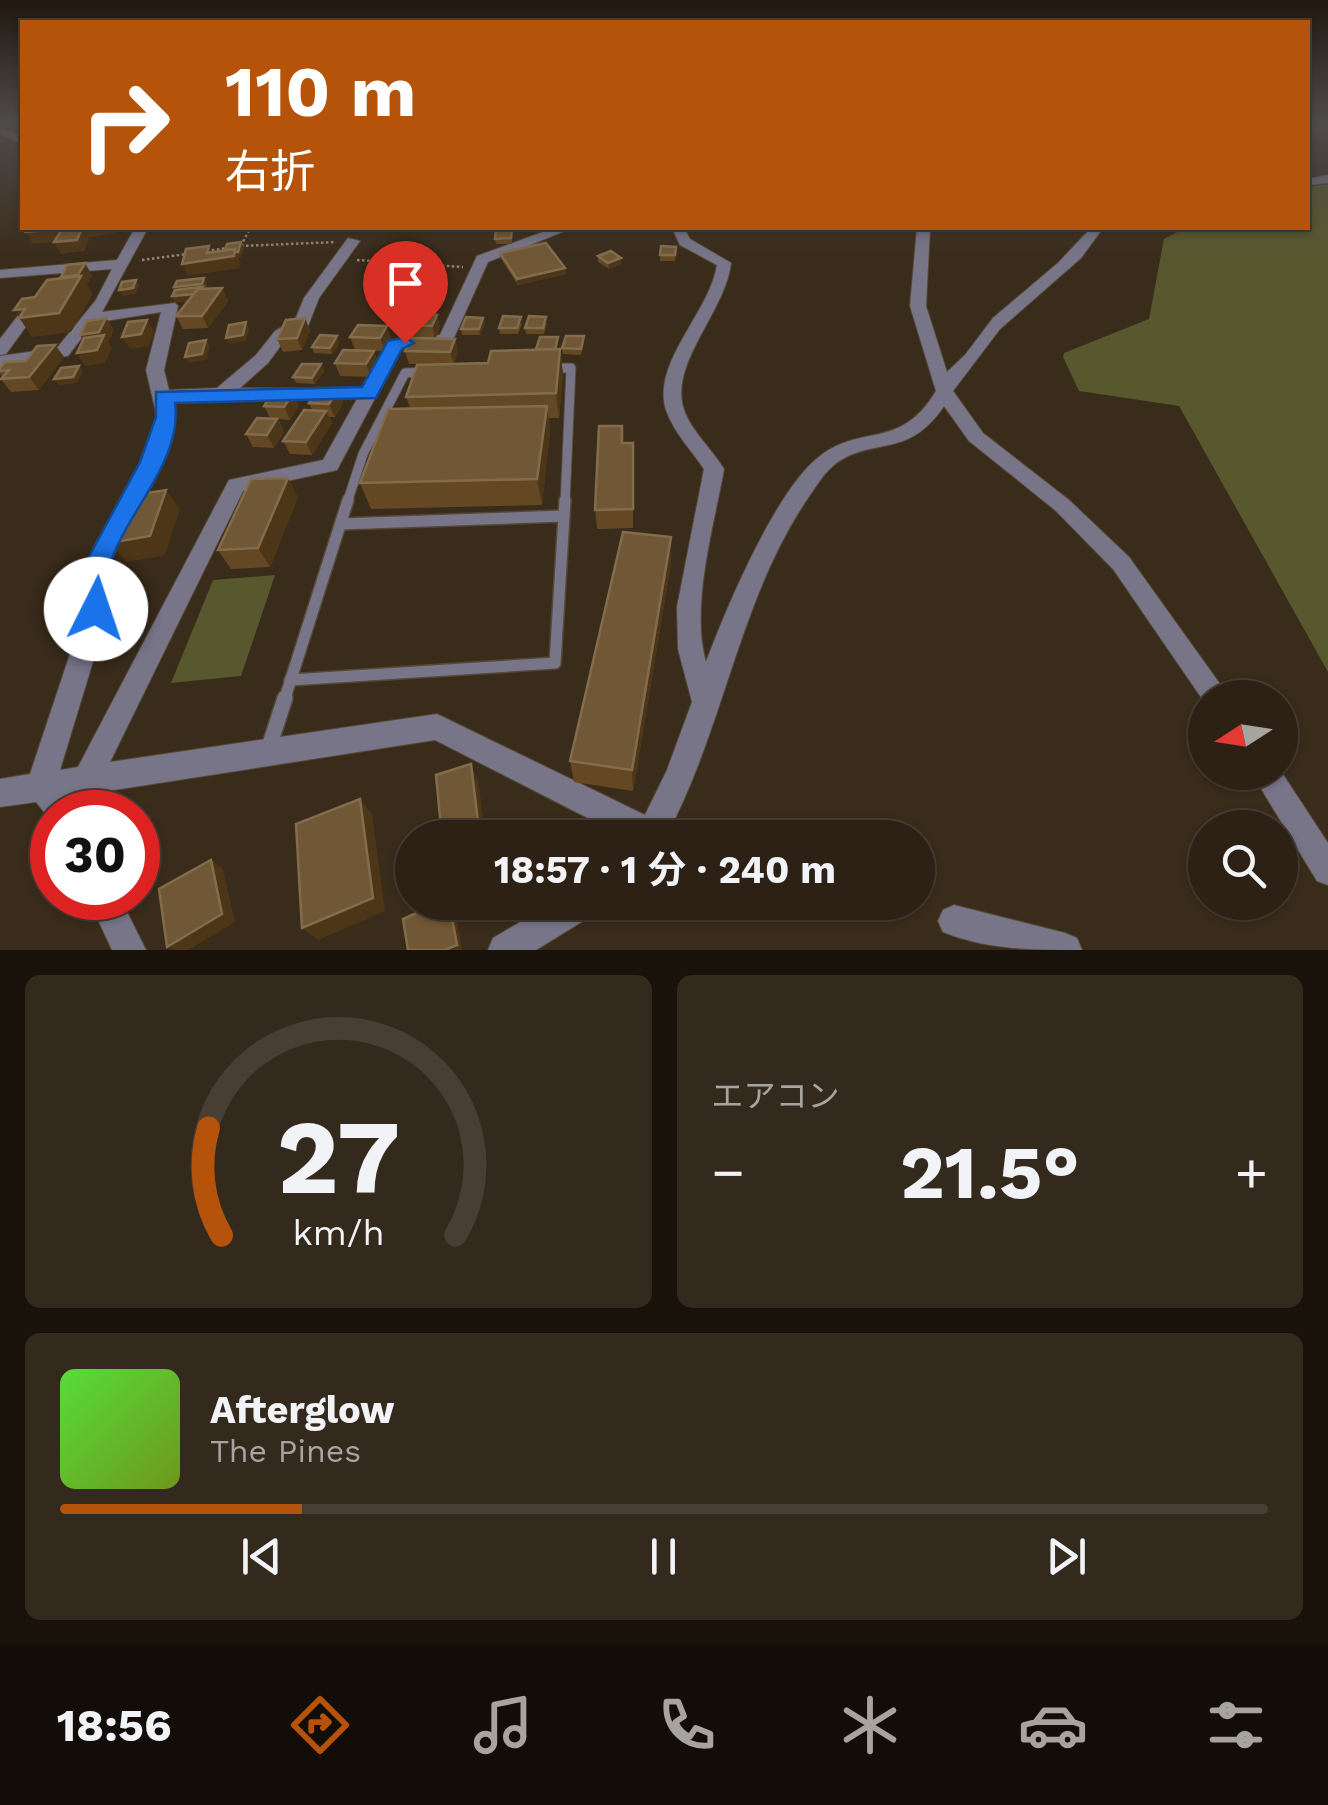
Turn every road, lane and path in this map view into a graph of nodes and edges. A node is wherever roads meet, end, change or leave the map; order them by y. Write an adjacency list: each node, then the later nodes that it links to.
1 (141, 230): 10 (street)
2 (249, 230): 8 (path)
3 (560, 230): 11 (street)
4 (679, 230): 28 (street)
5 (923, 230): 22 (street)
6 (1096, 230): 22 (street)
7 (352, 241): 8 (path); 9 (street)
8 (241, 246): 10 (path)
9 (340, 258): 11 (path); 20 (street)
10 (124, 263): 12 (street); 14 (street)
11 (477, 268): 21 (street)
12 (0, 274)
13 (36, 302): 15 (street)
14 (90, 318): 17 (street); 23 (street)
15 (6, 332): 16 (street)
16 (0, 350)
17 (0, 360)
18 (534, 369): 24 (lane)
19 (442, 372): 25 (lane)
20 (221, 393): 21 (street); 23 (street)
21 (369, 394): 30 (street)
22 (946, 395): 27 (street); 28 (street)
23 (164, 396): 31 (street)
24 (564, 516): 25 (lane); 26 (lane)
25 (341, 524): 26 (lane)
26 (290, 680): 29 (lane)
27 (1203, 680)
28 (705, 702): 36 (street)
29 (267, 753): 30 (street); 35 (street)
30 (86, 781): 31 (street)
31 (40, 786): 32 (street); 34 (street)
32 (44, 790)
33 (1277, 790): 37 (street)
34 (0, 792)
35 (618, 820)
36 (657, 820)
37 (1328, 870)
38 (115, 920): 41 (street)
39 (555, 920): 42 (street)
40 (954, 921): 43 (street)
41 (129, 950)
42 (505, 950)
43 (1065, 950)

